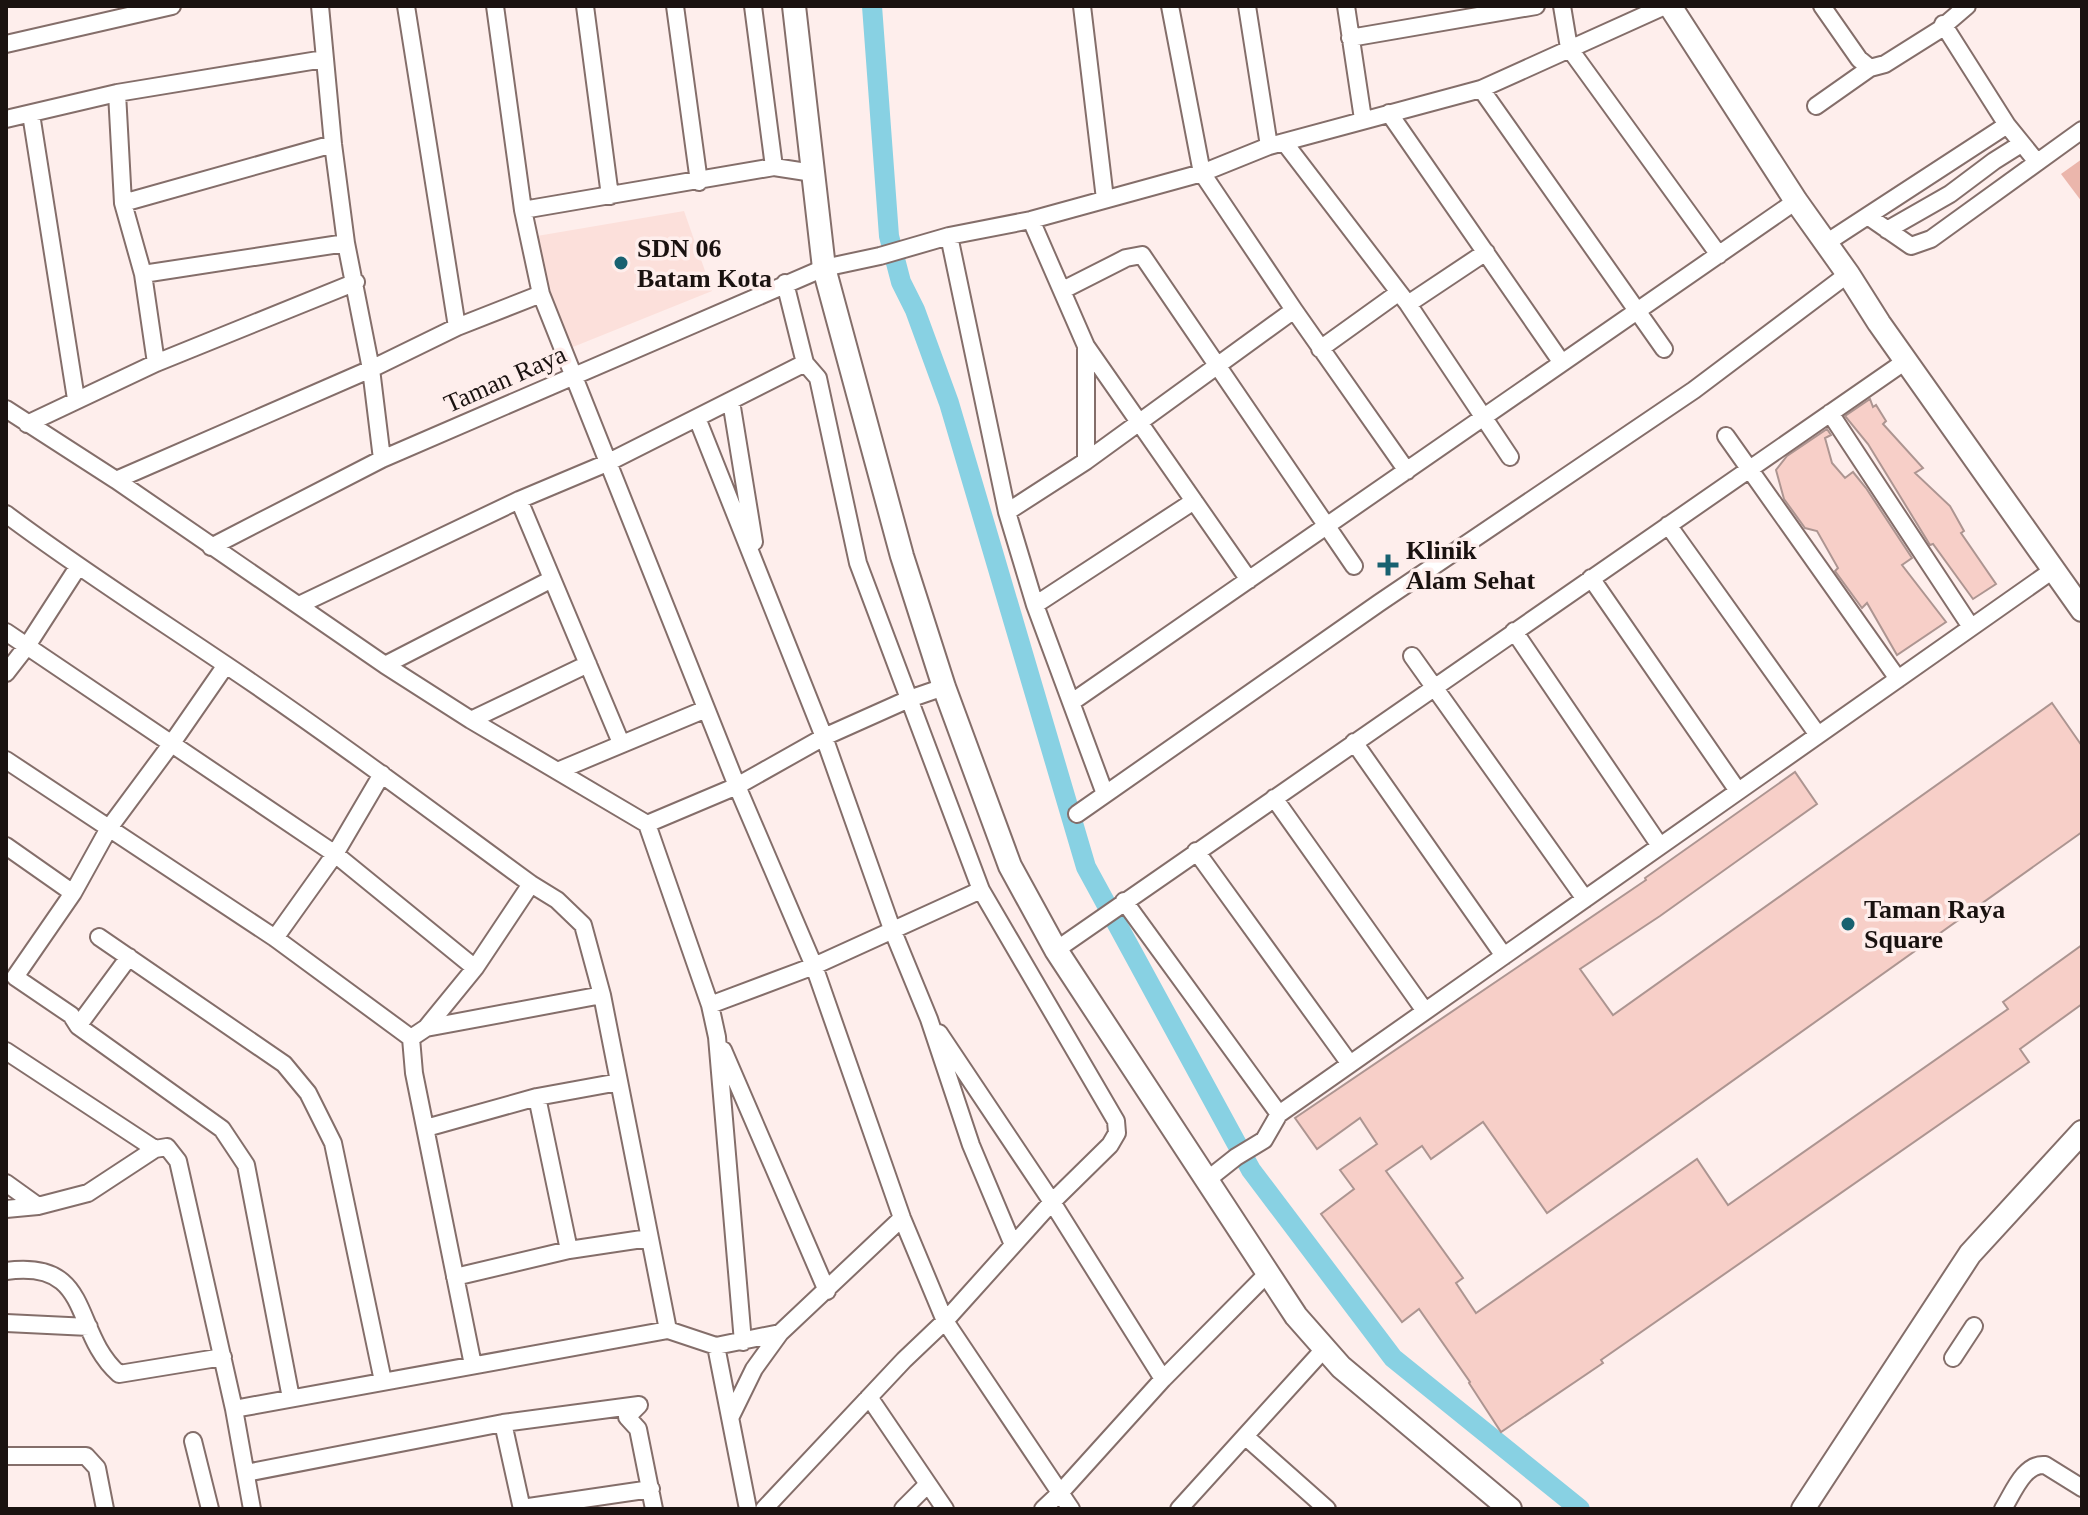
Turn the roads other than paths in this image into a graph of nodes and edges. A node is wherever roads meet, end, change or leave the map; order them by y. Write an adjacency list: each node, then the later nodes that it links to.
1 (172, 6): 20 (street)
2 (320, 6): 22 (street)
3 (406, 6): 64 (street)
4 (495, 6): 45 (street)
5 (585, 6): 41 (street)
6 (675, 6): 40 (street)
7 (753, 6): 37 (street)
8 (794, 6): 38 (street)
9 (1082, 6): 42 (street)
10 (1170, 6): 39 (street)
11 (1247, 6): 34 (street)
12 (1346, 6): 19 (street)
13 (1536, 6): 19 (street)
14 (1562, 6): 21 (street)
15 (1668, 6): 21 (street, Taman Raya); 43 (street)
16 (1822, 6): 23 (street)
17 (1967, 6): 18 (street)
18 (1943, 24): 23 (street); 31 (street)
19 (1350, 38): 30 (street)
20 (6, 44)
21 (1569, 48): 24 (street, Taman Raya); 53 (street)
22 (324, 59): 25 (street); 33 (street)
23 (1870, 68): 26 (street)
24 (1481, 89): 27 (street, Taman Raya); 63 (street)
25 (117, 93): 28 (street); 44 (street)
26 (1816, 106)
27 (1389, 113): 30 (street, Taman Raya); 52 (street)
28 (31, 114): 29 (street); 75 (street)
29 (6, 119)
30 (1363, 119): 34 (street, Taman Raya)
31 (2007, 125): 35 (street); 46 (street)
32 (2082, 130): 36 (street)
33 (333, 144): 44 (street); 50 (street)
34 (1276, 144): 39 (street, Taman Raya); 61 (street)
35 (2021, 144): 36 (street); 48 (street)
36 (2037, 162): 48 (street)
37 (774, 167): 38 (street); 40 (street)
38 (813, 173): 54 (street)
39 (1202, 173): 42 (street, Taman Raya); 62 (street)
40 (699, 182): 41 (street)
41 (610, 196): 45 (street)
42 (1105, 199): 47 (street, Taman Raya)
43 (1796, 201): 51 (street); 53 (street)
44 (123, 203): 55 (street)
45 (523, 210): 60 (street)
46 (1869, 217): 48 (street); 51 (street)
47 (1031, 220): 49 (street, Taman Raya); 59 (street)
48 (1887, 230)
49 (949, 236): 54 (street, Taman Raya); 93 (street)
50 (346, 243): 55 (street); 57 (street)
51 (1826, 243): 56 (street)
52 (1486, 252): 61 (street); 71 (street)
53 (1719, 255): 63 (street)
54 (824, 268): 58 (street, Taman Raya); 118 (street)
55 (143, 274): 69 (street)
56 (1848, 274): 68 (street); 134 (street)
57 (356, 282): 69 (street); 73 (street)
58 (785, 283): 70 (street); 74 (street, Taman Raya)
59 (1063, 290): 65 (street); 72 (street)
60 (541, 294): 64 (street); 74 (street)
61 (1403, 299): 66 (street); 80 (street)
62 (1294, 310): 66 (street); 72 (street)
63 (1637, 311): 67 (street); 71 (street)
64 (457, 327): 73 (street)
65 (1086, 346): 81 (street); 86 (street)
66 (1320, 349): 89 (street)
67 (1664, 349)
68 (1907, 360): 78 (street); 100 (street)
69 (156, 363): 75 (street)
70 (805, 363): 76 (street); 120 (street)
71 (1562, 363): 80 (street)
72 (1218, 366): 81 (street); 96 (street)
73 (371, 369): 85 (street); 90 (street)
74 (573, 376): 85 (street, Taman Raya); 87 (street)
75 (76, 399): 82 (street)
76 (731, 401): 79 (street); 101 (street)
77 (6, 409): 82 (street)
78 (1830, 413): 88 (street); 108 (street)
79 (697, 418): 87 (street); 101 (street)
80 (1484, 418): 84 (street); 89 (street)
81 (1140, 423): 86 (street); 92 (street)
82 (27, 424): 90 (street)
83 (1726, 436): 88 (street)
84 (1510, 457)
85 (382, 459): 97 (street, Taman Raya)
86 (1086, 461): 93 (street)
87 (607, 463): 91 (street); 122 (street)
88 (1750, 469): 95 (street); 117 (street)
89 (1407, 471): 96 (street)
90 (116, 480): 97 (street)
91 (519, 500): 103 (street); 105 (street)
92 (1194, 501): 104 (street); 106 (street)
93 (1007, 512): 106 (street)
94 (6, 514): 99 (street)
95 (1668, 525): 102 (street); 124 (street)
96 (1327, 526): 98 (street); 104 (street)
97 (211, 547): 105 (street)
98 (1354, 566)
99 (78, 567): 111 (street); 114 (street)
100 (2053, 570): 107 (street); 108 (street)
101 (759, 573): 125 (street)
102 (1591, 578): 109 (street); 133 (street)
103 (552, 579): 113 (street); 115 (street)
104 (1249, 580): 121 (street)
105 (299, 605): 115 (street)
106 (1035, 605): 121 (street)
107 (2082, 610)
108 (1971, 627): 117 (street)
109 (1514, 631): 119 (street); 140 (street)
110 (6, 632): 111 (street)
111 (27, 646): 116 (street); 127 (street)
112 (1412, 656): 119 (street)
113 (588, 664): 123 (street); 128 (street)
114 (226, 665): 127 (street); 131 (street)
115 (385, 665): 123 (street)
116 (6, 673)
117 (1898, 679): 124 (street)
118 (944, 687): 120 (street); 151 (street)
119 (1433, 687): 126 (street); 146 (street)
120 (909, 699): 125 (street); 144 (street)
121 (1072, 702): 134 (street)
122 (706, 709): 128 (street); 132 (street)
123 (471, 720): 130 (street)
124 (1818, 735): 133 (street)
125 (824, 737): 132 (street); 148 (street)
126 (1354, 742): 135 (street); 152 (street)
127 (172, 743): 138 (street); 142 (street)
128 (621, 743): 130 (street)
129 (6, 760): 138 (street)
130 (560, 770): 137 (street)
131 (382, 774): 142 (street); 143 (street)
132 (737, 786): 137 (street); 154 (street)
133 (1738, 791): 140 (street)
134 (1105, 794): 136 (street)
135 (1274, 798): 141 (street); 159 (street)
136 (1077, 814)
137 (647, 824): 158 (street)
138 (109, 828): 145 (street); 150 (street)
139 (6, 846): 145 (street)
140 (1660, 846): 146 (street)
141 (1196, 851): 147 (street); 166 (street)
142 (335, 854): 150 (street); 155 (street)
143 (531, 884): 155 (street); 157 (street)
144 (981, 890): 148 (street); 175 (street)
145 (73, 893): 156 (street)
146 (1585, 899): 152 (street)
147 (1122, 903): 151 (street); 169 (street)
148 (892, 929): 154 (street); 160 (street)
149 (99, 937): 153 (street)
150 (275, 938): 164 (street)
151 (1056, 950): 173 (street)
152 (1504, 956): 159 (street)
153 (129, 957): 161 (street); 199 (street)
154 (814, 966): 158 (street); 178 (street)
155 (475, 968): 162 (street)
156 (11, 974): 161 (street)
157 (602, 995): 162 (street); 167 (street)
158 (710, 1005): 163 (street)
159 (1425, 1011): 166 (street)
160 (929, 1019): 175 (street); 180 (street)
161 (78, 1026): 201 (street)
162 (426, 1028): 164 (street)
163 (717, 1037): 185 (street); 192 (street)
164 (411, 1038): 170 (street)
165 (6, 1051): 172 (street)
166 (1350, 1064): 169 (street)
167 (619, 1082): 168 (street); 179 (street)
168 (537, 1097): 170 (street); 181 (street)
169 (1279, 1114): 173 (street)
170 (426, 1128): 184 (street)
171 (2082, 1132): 227 (street)
172 (155, 1149): 176 (street); 195 (street)
173 (1207, 1180): 183 (street)
174 (6, 1183): 176 (street)
175 (1052, 1202): 180 (street); 198 (street)
176 (38, 1206): 177 (street)
177 (6, 1209)
178 (902, 1218): 185 (street); 186 (street)
179 (649, 1238): 181 (street); 190 (street)
180 (1013, 1245): 186 (street)
181 (569, 1250): 184 (street)
182 (6, 1271): 189 (street)
183 (1267, 1274): 194 (street); 198 (street)
184 (455, 1277): 197 (street)
185 (827, 1291): 191 (street)
186 (945, 1321): 200 (street); 212 (street)
187 (6, 1323): 189 (street)
188 (1974, 1326): 196 (street)
189 (89, 1327): 195 (street)
190 (668, 1330): 193 (street); 197 (street)
191 (780, 1333): 192 (street); 203 (street)
192 (743, 1342): 193 (street)
193 (716, 1346): 203 (street)
194 (1325, 1348): 205 (street); 213 (street)
195 (223, 1357): 202 (street)
196 (1953, 1358)
197 (473, 1365): 199 (street)
198 (1163, 1379): 212 (street)
199 (383, 1381): 201 (street)
200 (869, 1397): 209 (street); 220 (street)
201 (291, 1398): 202 (street)
202 (234, 1409): 208 (street)
203 (731, 1416): 219 (street)
204 (503, 1423): 208 (street); 211 (street); 214 (street)
205 (1246, 1437): 225 (street); 226 (street)
206 (193, 1441): 216 (street)
207 (6, 1456): 215 (street)
208 (246, 1473): 217 (street)
209 (928, 1484): 221 (street); 222 (street)
210 (2082, 1488): 228 (street)
211 (651, 1489): 214 (street); 218 (street)
212 (1060, 1493): 223 (street); 224 (street)
213 (1499, 1505)
214 (522, 1508)
215 (105, 1509)
216 (210, 1509)
217 (252, 1509)
218 (654, 1509)
219 (748, 1509)
220 (764, 1509)
221 (903, 1509)
222 (945, 1509)
223 (1043, 1509)
224 (1071, 1509)
225 (1179, 1509)
226 (1327, 1509)
227 (1803, 1509)
228 (2003, 1509)

